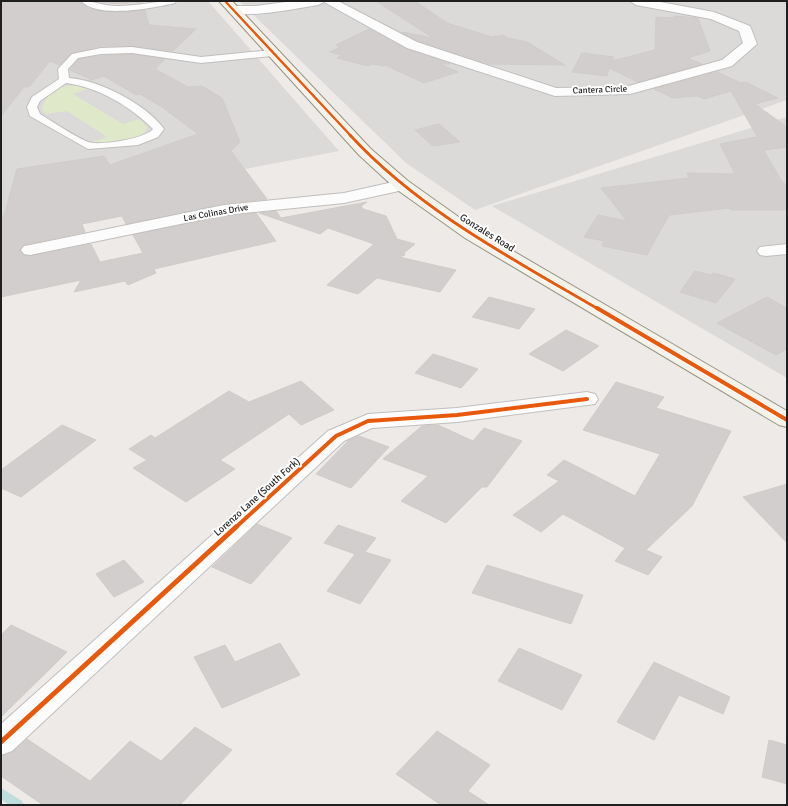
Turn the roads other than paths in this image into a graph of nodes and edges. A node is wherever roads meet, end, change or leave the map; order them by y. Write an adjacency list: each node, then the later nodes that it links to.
1 (85, 1): 2 (lane)
2 (172, 1)
3 (272, 1): 7 (street)
4 (318, 1): 7 (street)
5 (329, 1): 6 (street, Cantera Circle)
6 (636, 1)
7 (230, 6): 8 (street, Gonzales Road)
8 (272, 53): 9 (lane); 10 (street, Gonzales Road)
9 (64, 80): 9 (lane)
10 (402, 185): 12 (street, Las Colinas Drive); 15 (street, Gonzales Road)
11 (787, 249): 13 (street)
12 (30, 250)
13 (766, 251)
14 (587, 399): 16 (street, Lorenzo Lane (South Fork))
15 (787, 420)
16 (1, 742)

